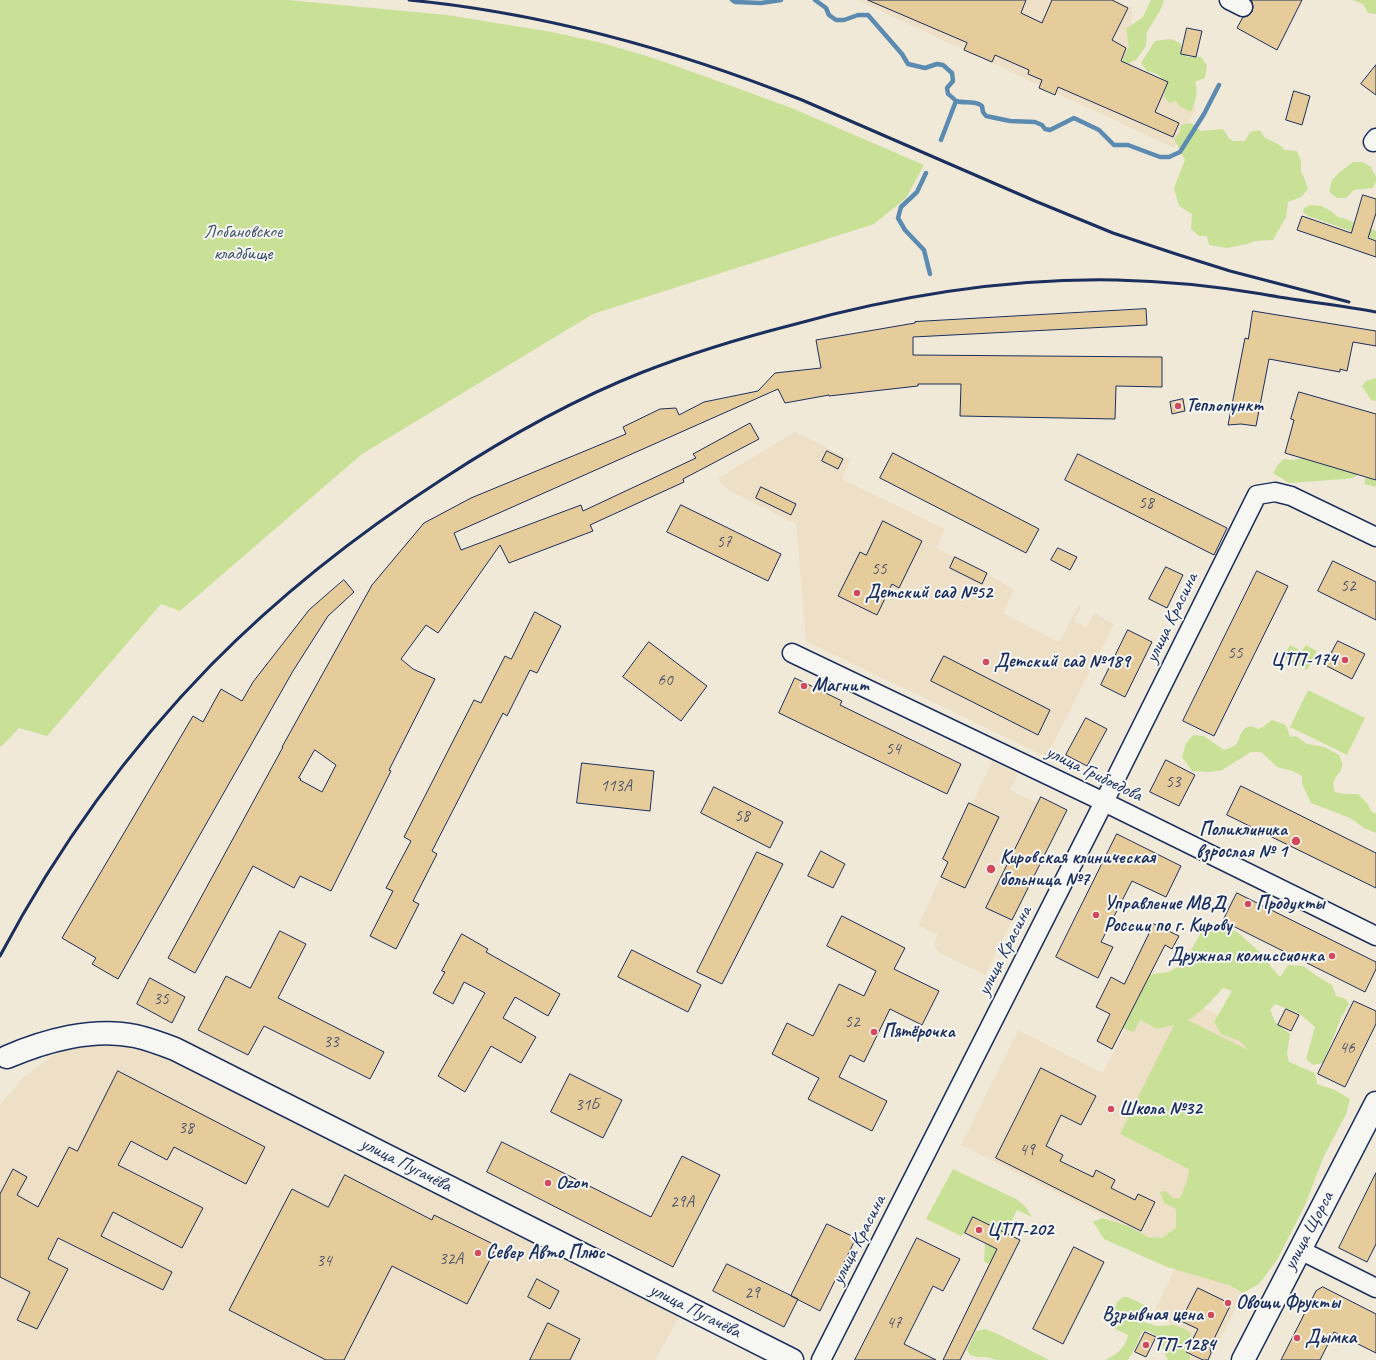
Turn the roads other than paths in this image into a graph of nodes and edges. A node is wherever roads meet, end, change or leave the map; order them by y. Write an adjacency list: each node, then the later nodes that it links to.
1 (1376, 537): 3 (street, улица Красина)
2 (792, 653): 3 (street, улица Грибоедова)
3 (1104, 802): 4 (street, улица Грибоедова); 10 (street, улица Красина)
4 (1376, 936)
5 (2, 1057): 9 (street, улица Пугачёва)
6 (1376, 1103): 7 (street, улица Щорса)
7 (1300, 1250): 8 (street); 11 (street, улица Щорса)
8 (1376, 1288)
9 (792, 1360)
10 (821, 1360)
11 (1243, 1360)

